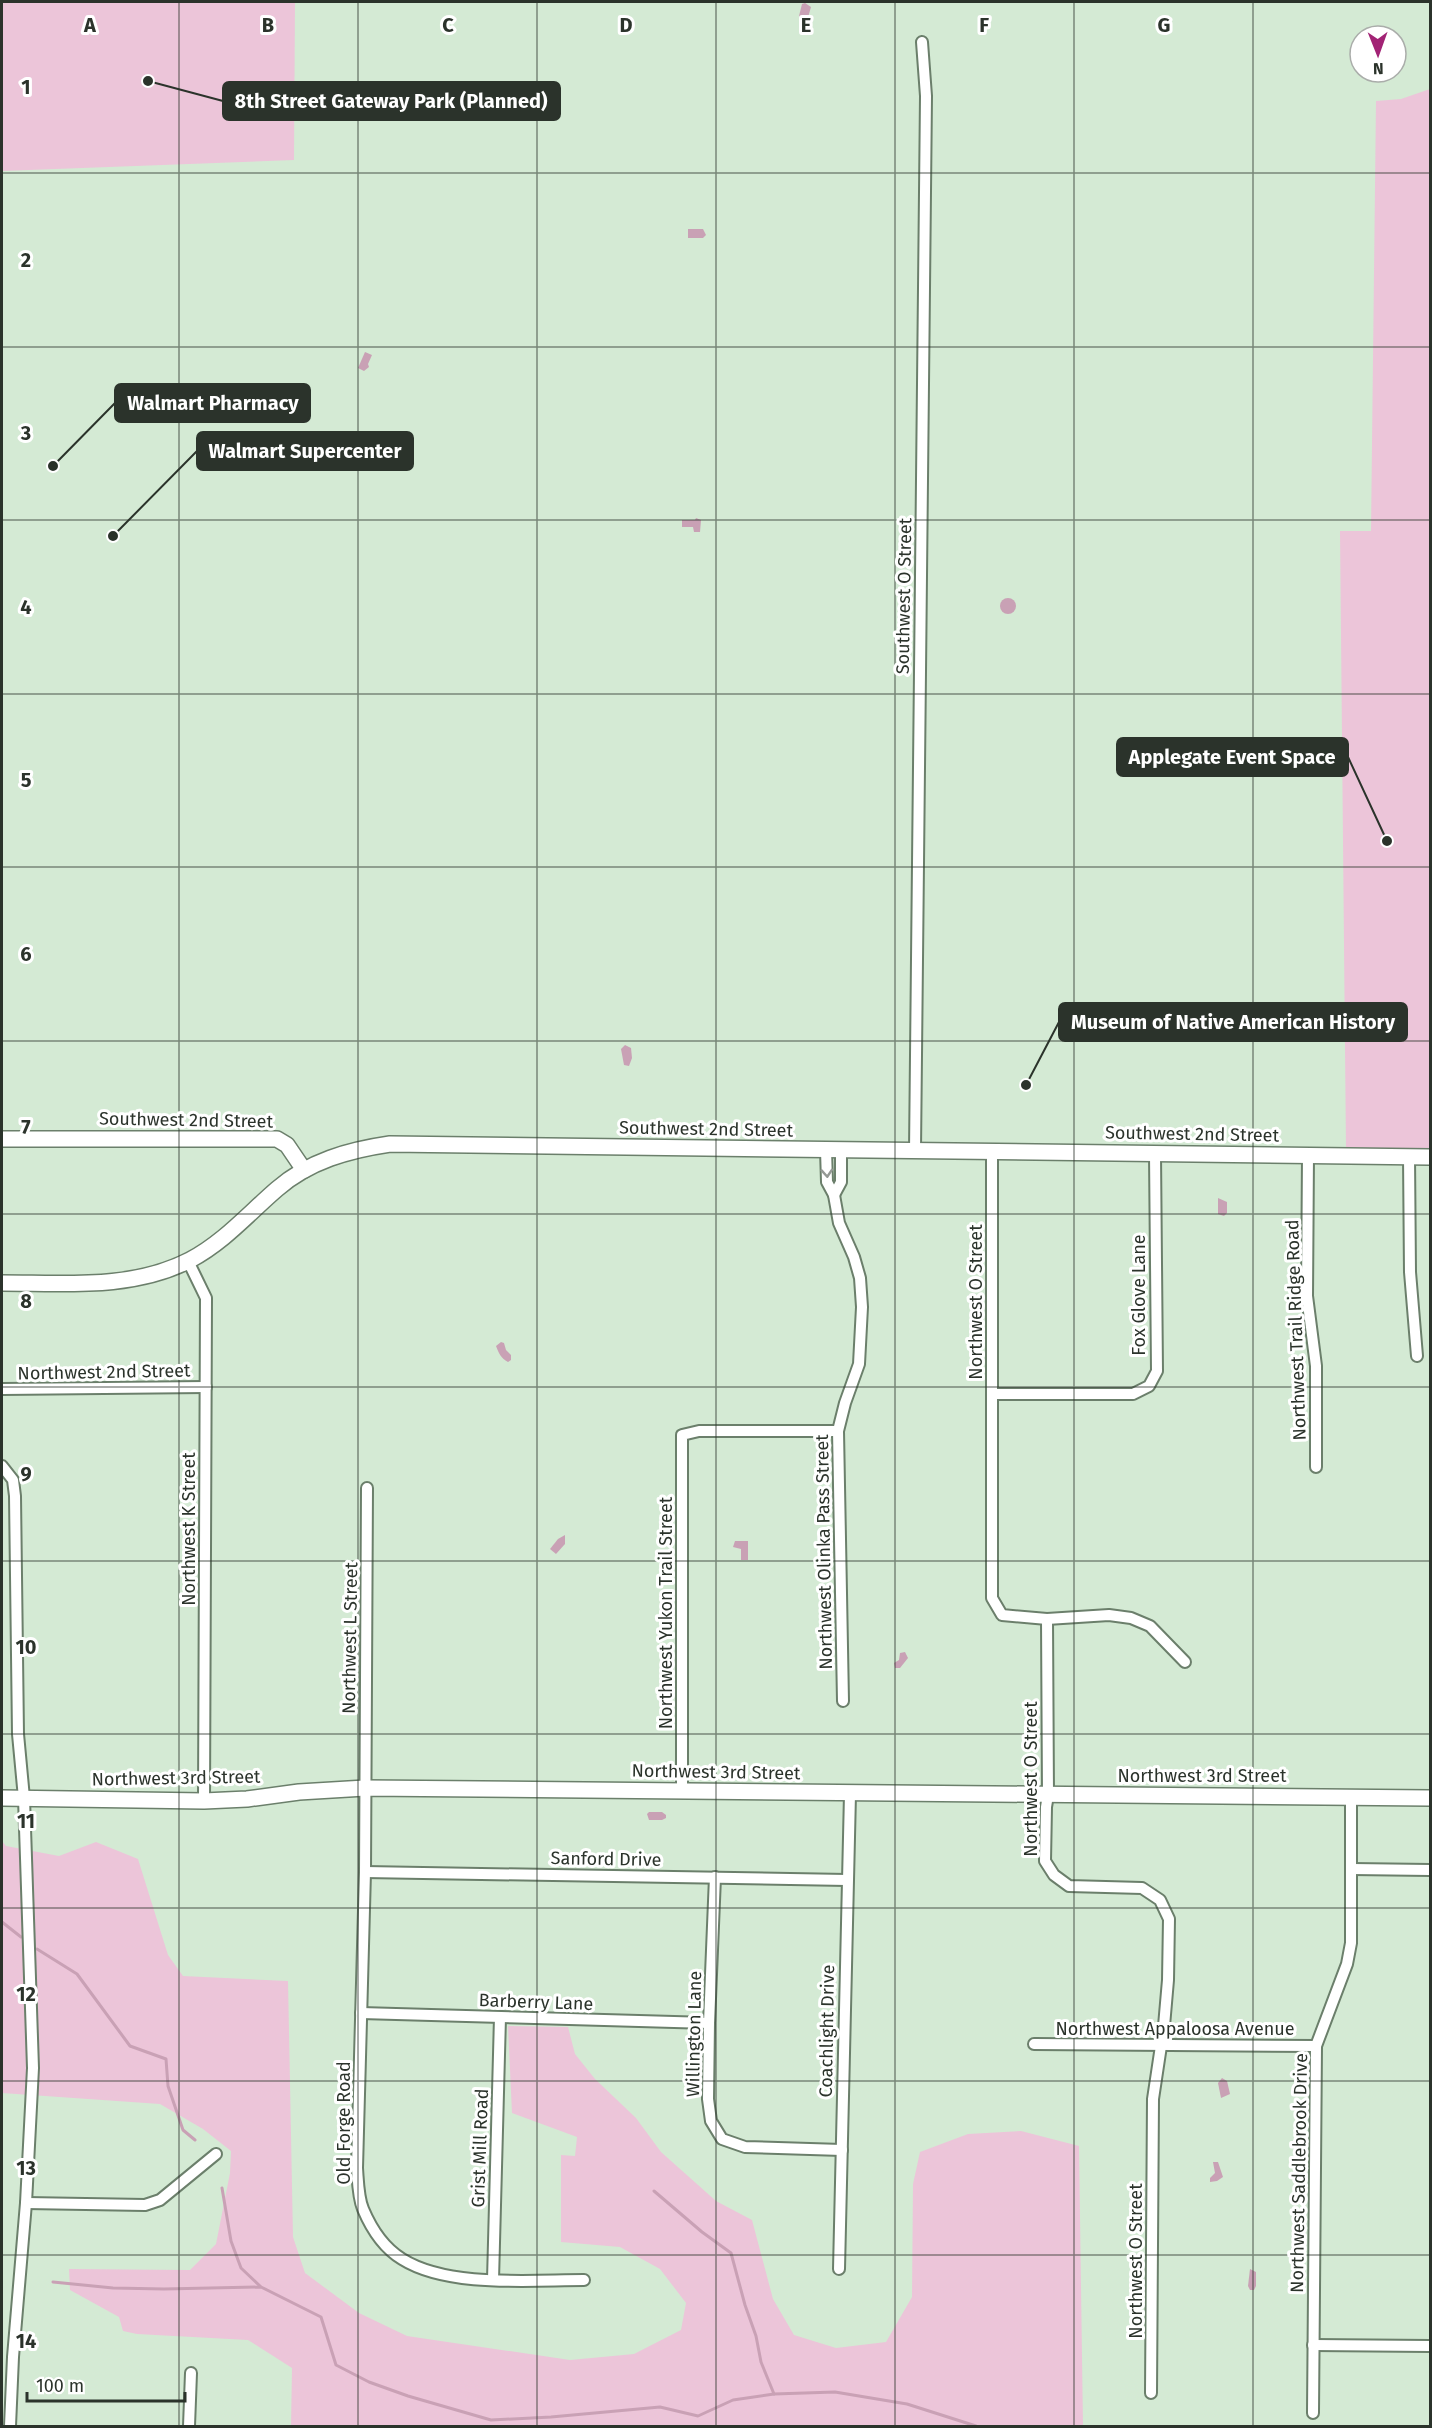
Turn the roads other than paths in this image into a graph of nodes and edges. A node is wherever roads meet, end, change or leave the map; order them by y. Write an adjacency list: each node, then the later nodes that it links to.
1 (922, 42): 4 (street, Southwest O Street)
2 (2, 1138): 10 (street, Southwest 2nd Street)
3 (834, 1150): 4 (street, Southwest 2nd Street); 10 (street, Southwest 2nd Street); 17 (street, Northwest Olinka Pass Street)
4 (915, 1151): 5 (street, Southwest 2nd Street)
5 (992, 1152): 6 (street, Southwest 2nd Street); 16 (street, Northwest O Street)
6 (1155, 1154): 7 (street, Southwest 2nd Street); 16 (street, Fox Glove Lane)
7 (1308, 1155): 8 (street, Southwest 2nd Street); 19 (street, Northwest Trail Ridge Road)
8 (1409, 1156): 9 (street, Southwest 2nd Street); 13 (street)
9 (1431, 1157)
10 (304, 1170): 11 (street)
11 (188, 1261): 12 (street); 14 (street, Northwest K Street)
12 (2, 1283)
13 (1417, 1356)
14 (206, 1387): 15 (street, Northwest 2nd Street); 32 (street, Northwest K Street)
15 (2, 1389)
16 (994, 1394): 21 (street, Northwest O Street)
17 (838, 1431): 23 (street, Northwest Olinka Pass Street); 25 (street, Northwest Yukon Trail Street)
18 (2, 1466): 30 (street)
19 (1316, 1467)
20 (367, 1488): 24 (street, Northwest L Street)
21 (1047, 1618): 22 (street); 27 (street, Northwest O Street)
22 (1185, 1662)
23 (843, 1701)
24 (365, 1788): 25 (street, Northwest 3rd Street); 32 (street, Northwest 3rd Street); 35 (street, Old Forge Road)
25 (682, 1791): 26 (street, Northwest 3rd Street)
26 (850, 1794): 27 (street, Northwest 3rd Street); 37 (street, Coachlight Drive)
27 (1048, 1795): 28 (street, Northwest 3rd Street); 42 (street, Northwest O Street)
28 (1352, 1796): 31 (street, Northwest 3rd Street); 33 (street, Northwest Saddlebrook Drive)
29 (2, 1798): 30 (street, Northwest 3rd Street)
30 (24, 1798): 32 (street, Northwest 3rd Street); 46 (street)
31 (1431, 1798)
32 (204, 1801)
33 (1352, 1869): 34 (street); 43 (street, Northwest Saddlebrook Drive)
34 (1431, 1870)
35 (365, 1872): 36 (street, Sanford Drive); 38 (street, Old Forge Road)
36 (715, 1877): 37 (street, Sanford Drive); 40 (street, Willington Lane)
37 (847, 1880): 44 (street, Coachlight Drive)
38 (361, 2013): 39 (street, Barberry Lane); 48 (street, Old Forge Road)
39 (500, 2017): 40 (street, Barberry Lane); 48 (street, Grist Mill Road)
40 (709, 2023): 44 (street, Willington Lane)
41 (1034, 2044): 42 (street, Northwest Appaloosa Avenue)
42 (1160, 2045): 43 (street, Northwest Appaloosa Avenue); 53 (street, Northwest O Street)
43 (1316, 2046): 50 (street, Northwest Saddlebrook Drive)
44 (842, 2150): 47 (street, Coachlight Drive)
45 (216, 2154): 46 (street)
46 (26, 2203): 55 (street)
47 (839, 2269)
48 (493, 2280): 49 (street, Old Forge Road)
49 (584, 2280)
50 (1313, 2345): 51 (street); 54 (street, Northwest Saddlebrook Drive)
51 (1431, 2346)
52 (191, 2373): 56 (street)
53 (1151, 2393)
54 (1313, 2413)
55 (10, 2427)
56 (189, 2427)

